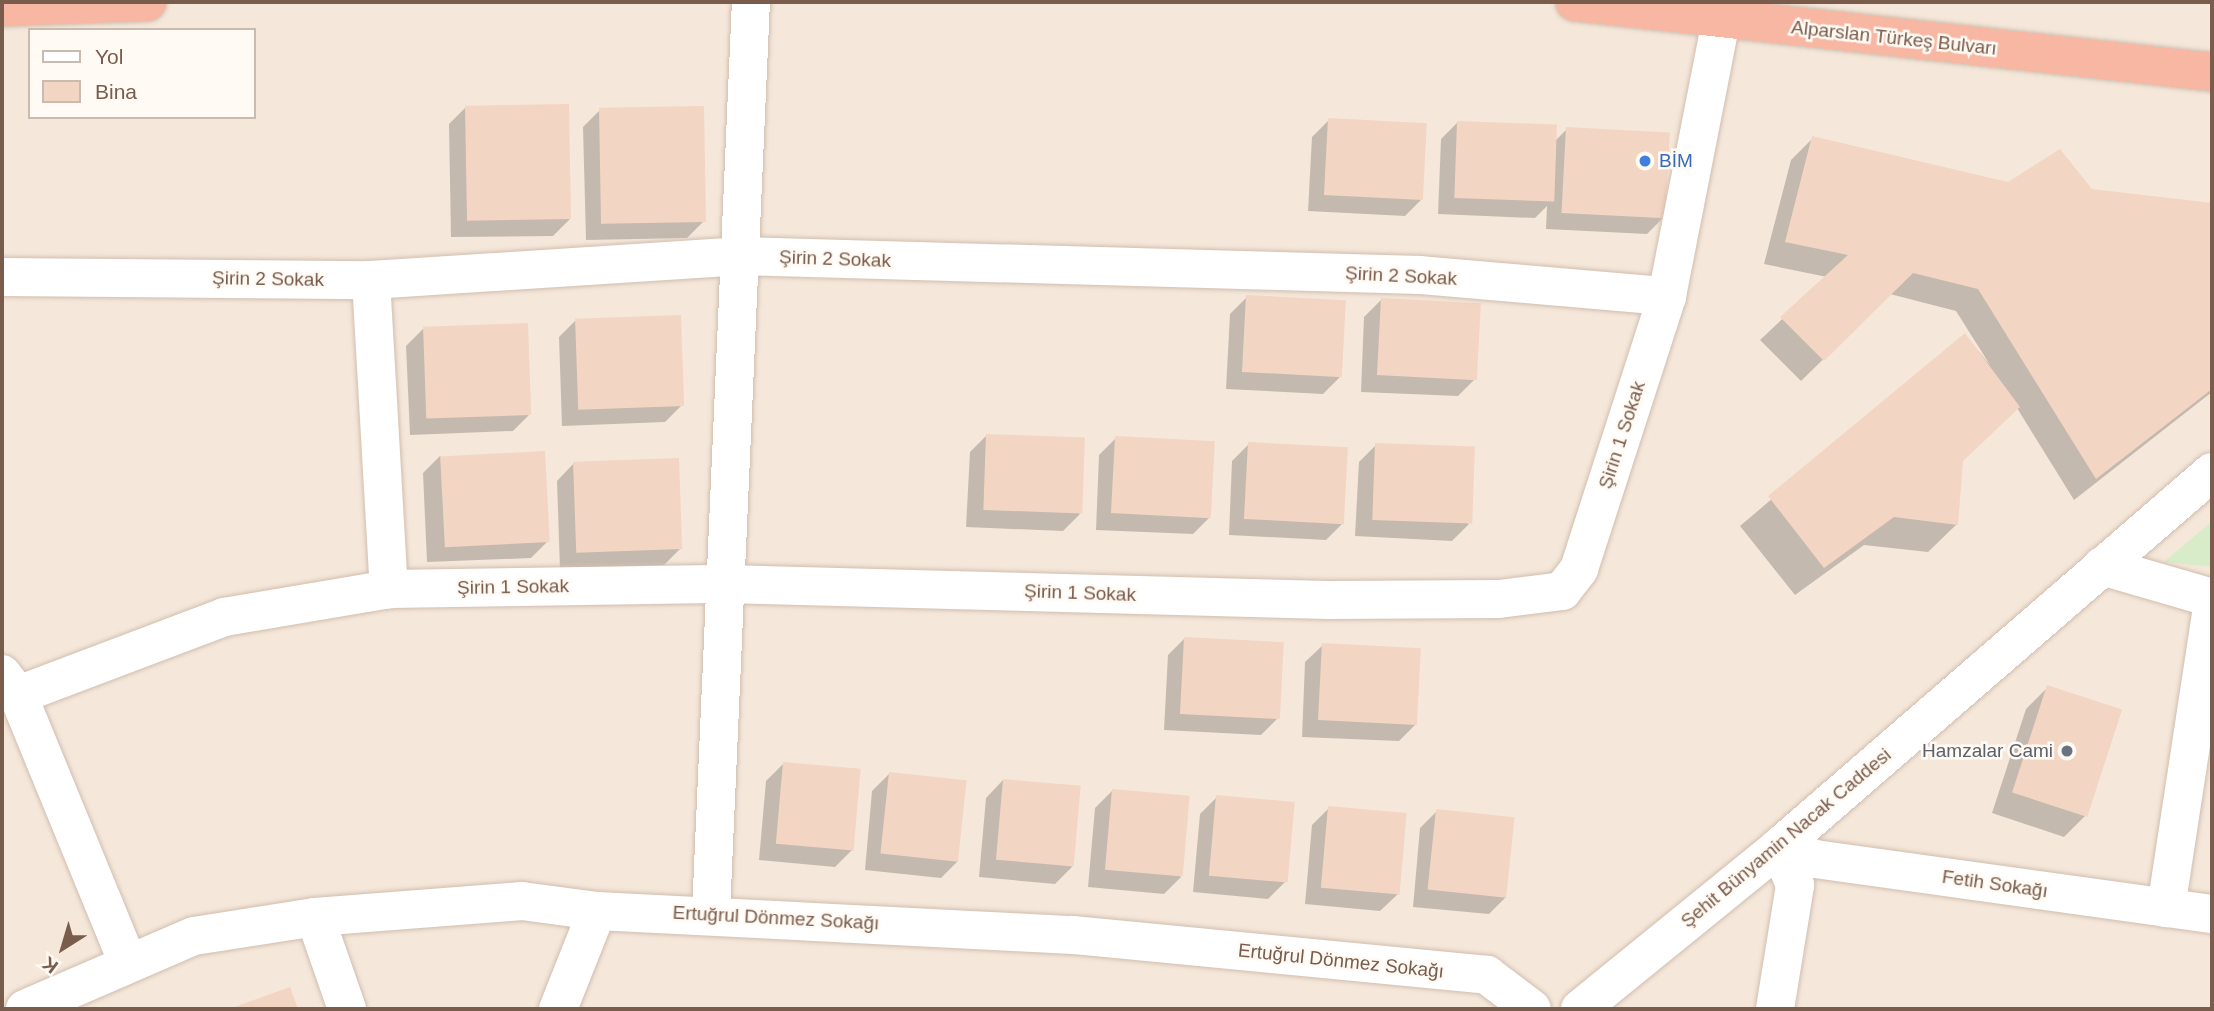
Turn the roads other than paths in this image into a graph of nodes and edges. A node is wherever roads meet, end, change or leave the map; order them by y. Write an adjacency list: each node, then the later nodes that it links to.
1 (147, 2): 4 (highway)
2 (751, 2): 7 (street)
3 (1576, 2): 5 (highway, Alparslan Türkeş Bulvarı)
4 (2, 7)
5 (1721, 20): 6 (highway, Alparslan Türkeş Bulvarı); 10 (street, Şirin 1 Sokak)
6 (2212, 72)
7 (739, 256): 9 (street, Şirin 2 Sokak); 10 (street, Şirin 2 Sokak); 13 (street)
8 (2, 277): 9 (street, Şirin 2 Sokak)
9 (371, 280): 14 (street)
10 (1667, 296): 13 (street, Şirin 1 Sokak)
11 (2212, 472): 12 (street, Şehit Bünyamin Nacak Caddesi)
12 (2102, 566): 15 (street); 18 (street, Şehit Bünyamin Nacak Caddesi)
13 (725, 584): 14 (street, Şirin 1 Sokak); 21 (street)
14 (388, 589): 17 (street, Şirin 1 Sokak)
15 (2212, 598)
16 (2212, 606): 19 (street)
17 (10, 684): 24 (street)
18 (1779, 847): 19 (street, Fetih Sokağı); 29 (street, Şehit Bünyamin Nacak Caddesi); 30 (street)
19 (2166, 908): 22 (street, Fetih Sokağı)
20 (597, 911): 21 (street, Ertuğrul Dönmez Sokağı); 23 (street, Ertuğrul Dönmez Sokağı); 27 (street)
21 (711, 913): 28 (street, Ertuğrul Dönmez Sokağı)
22 (2212, 914)
23 (315, 917): 24 (street, Ertuğrul Dönmez Sokağı); 26 (street)
24 (128, 963): 25 (street, Ertuğrul Dönmez Sokağı)
25 (25, 1009)
26 (347, 1009)
27 (558, 1009)
28 (1532, 1009)
29 (1580, 1009)
30 (1774, 1009)

